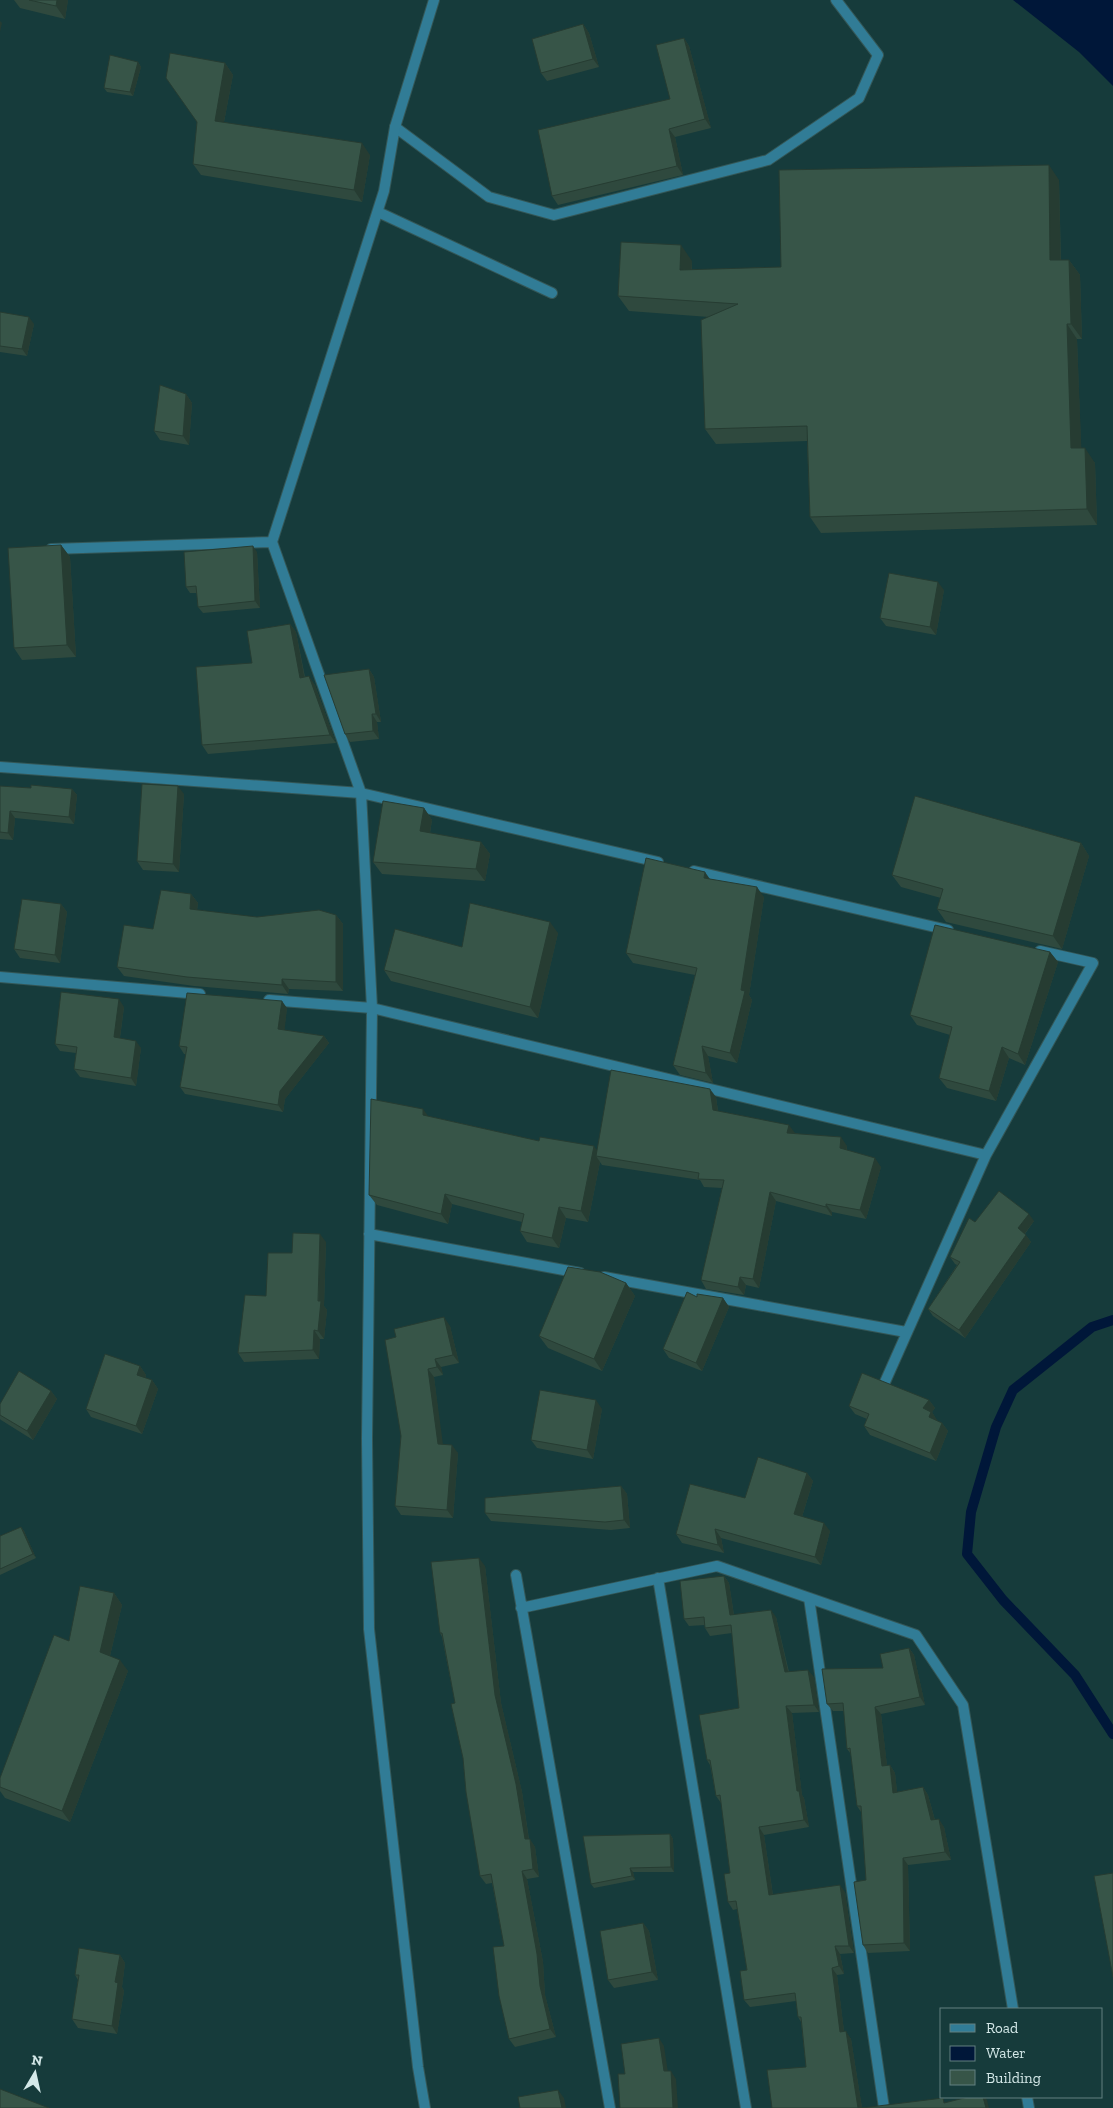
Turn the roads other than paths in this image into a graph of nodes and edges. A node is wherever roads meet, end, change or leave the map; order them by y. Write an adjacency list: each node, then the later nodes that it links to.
1 (434, 0): 3 (street)
2 (836, 0): 3 (street)
3 (395, 127): 4 (street)
4 (378, 212): 5 (street); 6 (street)
5 (552, 293)
6 (272, 542): 7 (street); 9 (street)
7 (40, 550)
8 (0, 767): 9 (street)
9 (361, 793): 10 (street); 17 (street)
10 (669, 865)
11 (688, 869): 12 (street)
12 (958, 932)
13 (1025, 948): 18 (street)
14 (0, 977): 15 (street)
15 (206, 994)
16 (255, 998): 17 (street)
17 (372, 1008): 18 (street); 19 (street)
18 (986, 1155): 20 (street)
19 (369, 1234): 20 (street); 27 (street)
20 (906, 1332): 21 (street)
21 (885, 1382)
22 (516, 1575): 25 (street)
23 (658, 1578): 24 (street); 25 (street); 29 (street)
24 (808, 1598): 26 (street); 30 (street)
25 (522, 1608): 28 (street)
26 (1013, 2008)
27 (425, 2108)
28 (610, 2108)
29 (746, 2108)
30 (884, 2108)

